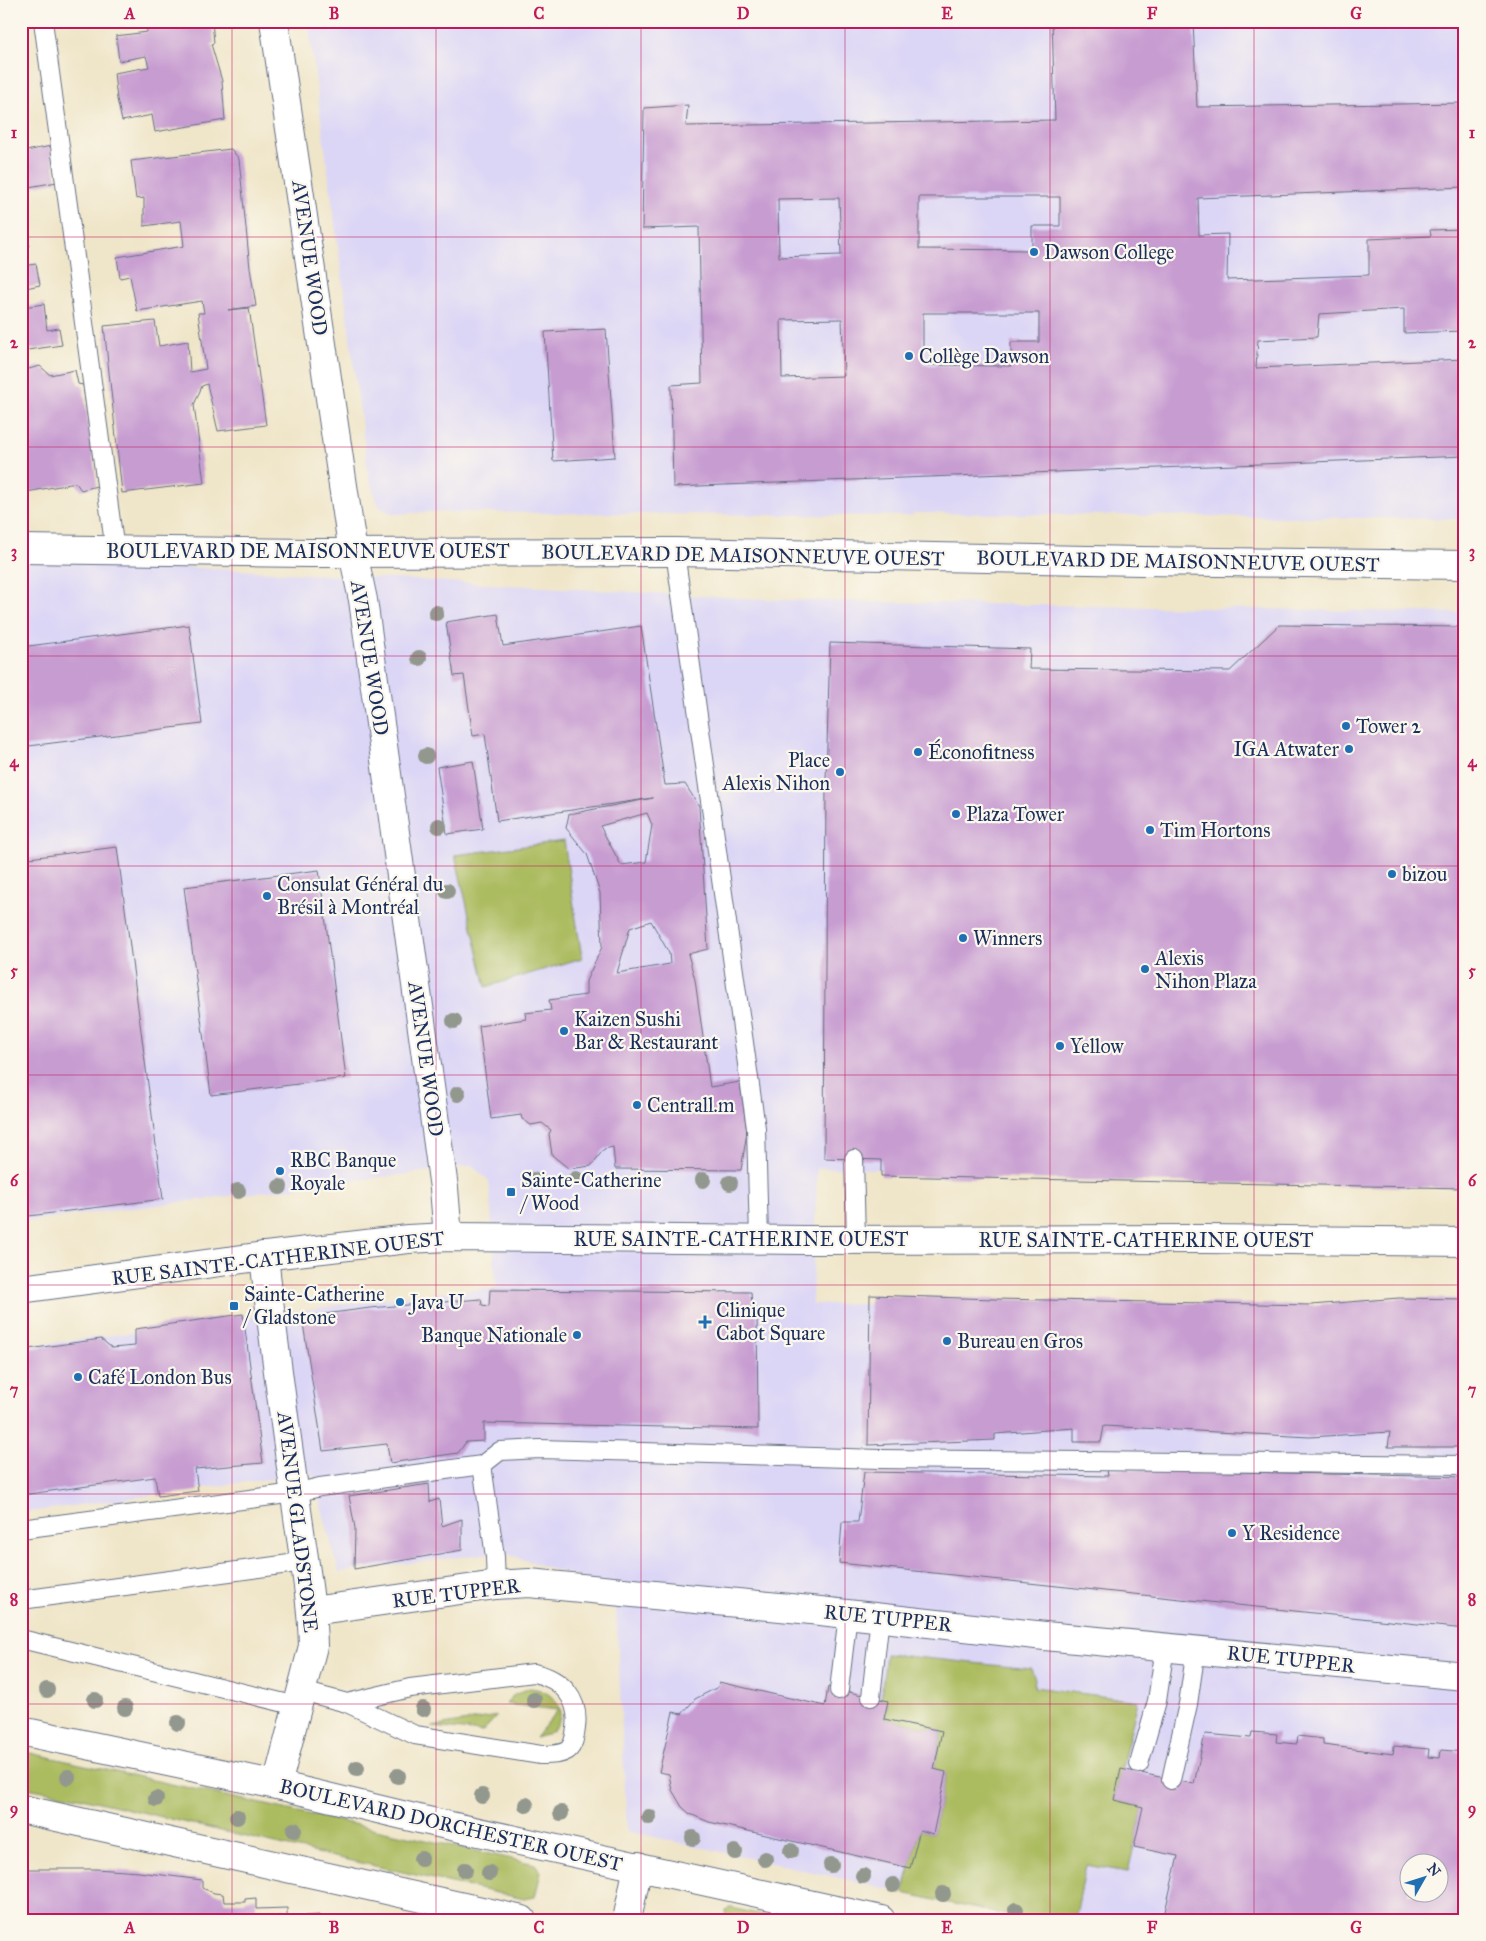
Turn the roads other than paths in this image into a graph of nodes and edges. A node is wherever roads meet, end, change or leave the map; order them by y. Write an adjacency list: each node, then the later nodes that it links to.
1 (43, 21): 4 (lane)
2 (274, 21): 5 (street, AVENUE WOOD)
3 (21, 549): 4 (street, BOULEVARD DE MAISONNEUVE OUEST)
4 (115, 551): 5 (street, BOULEVARD DE MAISONNEUVE OUEST)
5 (353, 552): 6 (street, BOULEVARD DE MAISONNEUVE OUEST); 9 (street, AVENUE WOOD)
6 (675, 552): 7 (street, BOULEVARD DE MAISONNEUVE OUEST); 10 (lane)
7 (1465, 565)
8 (854, 1159): 11 (lane)
9 (448, 1237): 10 (street, RUE SAINTE-CATHERINE OUEST); 13 (street, RUE SAINTE-CATHERINE OUEST)
10 (759, 1239): 11 (street, RUE SAINTE-CATHERINE OUEST)
11 (856, 1239): 12 (street, RUE SAINTE-CATHERINE OUEST)
12 (1465, 1242)
13 (264, 1256): 14 (street, RUE SAINTE-CATHERINE OUEST); 17 (street, AVENUE GLADSTONE)
14 (21, 1289)
15 (482, 1465): 16 (lane); 17 (lane); 20 (lane)
16 (1465, 1465)
17 (294, 1493): 18 (lane); 19 (street, AVENUE GLADSTONE)
18 (21, 1529)
19 (304, 1562): 21 (lane); 22 (street, AVENUE GLADSTONE)
20 (496, 1585): 22 (street, RUE TUPPER); 23 (street, RUE TUPPER)
21 (21, 1600)
22 (312, 1611): 31 (street, AVENUE GLADSTONE)
23 (848, 1614): 24 (street, RUE TUPPER); 29 (lane)
24 (880, 1617): 26 (street, RUE TUPPER); 30 (lane)
25 (21, 1639): 31 (lane)
26 (1165, 1647): 27 (street, RUE TUPPER); 34 (lane)
27 (1196, 1649): 28 (street, RUE TUPPER); 35 (lane)
28 (1465, 1676)
29 (839, 1690)
30 (871, 1697)
31 (300, 1698): 32 (lane); 36 (street, AVENUE GLADSTONE)
32 (347, 1703): 32 (lane)
33 (21, 1731): 36 (street, BOULEVARD DORCHESTER OUEST)
34 (1139, 1764)
35 (1171, 1780)
36 (277, 1785): 38 (street, BOULEVARD DORCHESTER OUEST)
37 (21, 1809): 39 (street)
38 (638, 1866): 40 (street); 41 (street, BOULEVARD DORCHESTER OUEST)
39 (522, 1920)
40 (627, 1920)
41 (881, 1920)

